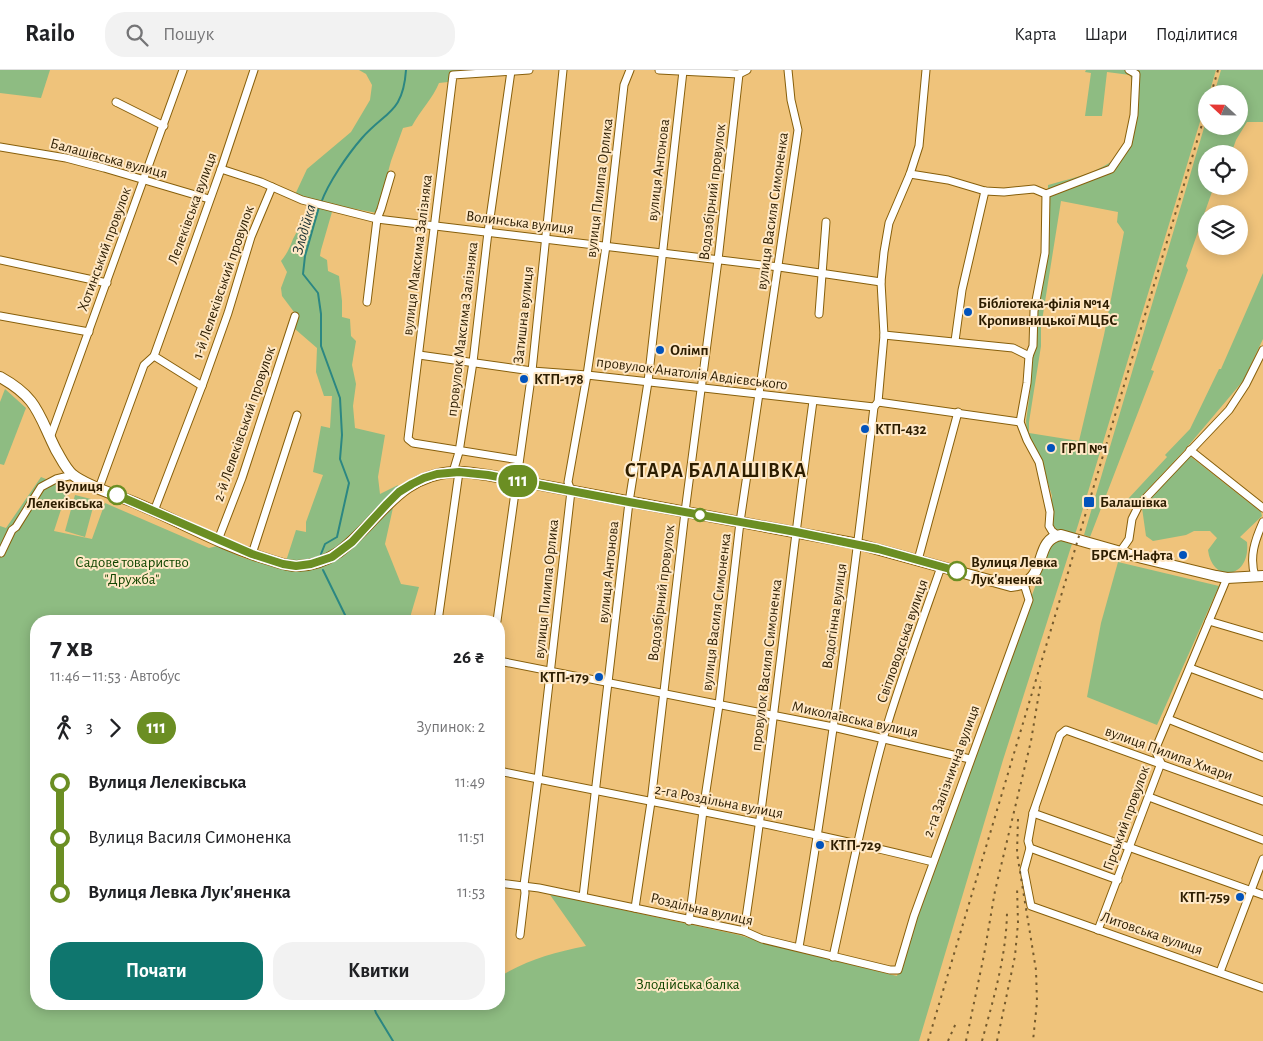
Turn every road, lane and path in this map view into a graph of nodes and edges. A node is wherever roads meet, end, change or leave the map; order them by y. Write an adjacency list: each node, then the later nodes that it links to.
1 (183, 70): 15 (street, Хотинський провулок)
2 (254, 70): 17 (street, Лелеківська вулиця)
3 (529, 70): 11 (street)
4 (563, 70): 29 (street, Затишна вулиця)
5 (630, 70): 30 (street, вулиця Пилипа Орлика)
6 (659, 70): 12 (street)
7 (747, 70): 13 (street)
8 (788, 70): 34 (street, вулиця Василя Симоненка)
9 (926, 70): 18 (street, Водогінна вулиця)
10 (1129, 70): 23 (street)
11 (511, 71): 27 (street, вулиця Максима Залізняка); 28 (street, провулок Максима Залізняка)
12 (683, 72): 13 (street); 31 (street, вулиця Антонова)
13 (739, 74): 33 (street, Водозбірний провулок)
14 (116, 102): 15 (street)
15 (164, 126): 20 (street, Хотинський провулок)
16 (0, 147): 20 (street, Балашівська вулиця)
17 (221, 169): 21 (street, Волинська вулиця); 24 (street, Лелеківська вулиця)
18 (910, 174): 22 (street); 36 (street, Водогінна вулиця)
19 (391, 175): 25 (street)
20 (144, 180): 24 (street, Балашівська вулиця); 37 (street, Хотинський провулок)
21 (272, 187): 25 (street, Волинська вулиця); 54 (street, 1-й Лелеківський провулок)
22 (985, 191): 23 (street); 44 (street)
23 (1046, 194): 48 (street)
24 (209, 199): 47 (street, Лелеківська вулиця)
25 (377, 219): 27 (street, Волинська вулиця); 38 (street)
26 (826, 222): 35 (street)
27 (435, 226): 28 (street, Волинська вулиця); 46 (street, вулиця Максима Залізняка)
28 (488, 232): 29 (street, Волинська вулиця); 49 (street, провулок Максима Залізняка)
29 (545, 239): 30 (street, Волинська вулиця); 50 (street, Затишна вулиця)
30 (606, 246): 31 (street, Волинська вулиця); 51 (street, вулиця Пилипа Орлика)
31 (662, 254): 33 (street, Волинська вулиця); 53 (street, вулиця Антонова)
32 (0, 260): 37 (street)
33 (718, 260): 34 (street, Волинська вулиця); 55 (street, Водозбірний провулок)
34 (779, 268): 35 (street, Волинська вулиця); 56 (street, вулиця Василя Симоненка)
35 (822, 274): 36 (street, Волинська вулиця); 39 (street)
36 (881, 282): 43 (street, Водогінна вулиця)
37 (107, 283): 42 (street, Хотинський провулок)
38 (367, 302)
39 (819, 314)
40 (0, 316): 42 (street)
41 (295, 316): 79 (street, 2-й Лелеківський провулок)
42 (89, 332): 62 (street, Хотинський провулок)
43 (884, 335): 44 (street); 58 (street, Водогінна вулиця)
44 (955, 341): 48 (street)
45 (1263, 350): 63 (street)
46 (419, 355): 49 (street, провулок Анатолія Авдієвського); 64 (street, вулиця Максима Залізняка)
47 (154, 356): 54 (street); 69 (street, Лелеківська вулиця)
48 (1029, 356): 61 (street)
49 (473, 362): 50 (street, провулок Анатолія Авдієвського); 64 (street, провулок Максима Залізняка)
50 (532, 371): 51 (street, провулок Анатолія Авдієвського); 65 (street, Затишна вулиця)
51 (587, 375): 53 (street, провулок Анатолія Авдієвського); 70 (street, вулиця Пилипа Орлика)
52 (0, 377): 62 (street)
53 (648, 382): 55 (street, провулок Анатолія Авдієвського); 71 (street, вулиця Антонова)
54 (202, 386): 73 (street)
55 (702, 388): 56 (street, провулок Анатолія Авдієвського); 74 (street, Водозбірний провулок)
56 (760, 395): 57 (street, провулок Анатолія Авдієвського); 75 (street, вулиця Василя Симоненка)
57 (813, 401): 58 (street, провулок Анатолія Авдієвського); 77 (street, провулок Василя Симоненка)
58 (876, 404): 59 (street, провулок Анатолія Авдієвського); 80 (street, Водогінна вулиця)
59 (958, 412): 61 (street, провулок Анатолія Авдієвського); 84 (street)
60 (297, 415): 83 (street)
61 (1020, 422): 78 (street)
62 (50, 438): 67 (street)
63 (1190, 450): 72 (street); 81 (street)
64 (459, 452): 65 (street); 66 (street, провулок Максима Залізняка)
65 (519, 460): 68 (street, Затишна вулиця)
66 (456, 472): 68 (street); 83 (street); 89 (street, провулок Максима Залізняка)
67 (73, 475): 69 (street); 82 (street)
68 (516, 481): 70 (street); 90 (street, Затишна вулиця)
69 (98, 488): 73 (street)
70 (571, 491): 71 (street); 95 (street, вулиця Пилипа Орлика)
71 (629, 502): 74 (street); 96 (street, вулиця Антонова)
72 (1263, 508)
73 (154, 510): 79 (street)
74 (685, 512): 75 (street); 97 (street, Водозбірний провулок)
75 (740, 522): 77 (street); 99 (street, вулиця Василя Симоненка)
76 (1263, 522): 86 (street)
77 (796, 532): 80 (street); 100 (street, провулок Василя Симоненка)
78 (1058, 536): 81 (street); 88 (street)
79 (218, 540): 83 (street)
80 (858, 544): 84 (street); 102 (street, Водогінна вулиця)
81 (1120, 552): 87 (street)
82 (1, 553)
83 (252, 554)
84 (918, 560): 85 (street)
85 (941, 566): 88 (street); 103 (street, Світловодська вулиця)
86 (1259, 576): 87 (street)
87 (1227, 578): 91 (street, Гірський провулок)
88 (1020, 584): 105 (street, 2-га Залізнична вулиця)
89 (439, 615)
90 (498, 615)
91 (1209, 621): 92 (street); 94 (street, Гірський провулок)
92 (1263, 637)
93 (505, 662): 95 (street, Миколаївська вулиця)
94 (1190, 668): 98 (street); 101 (street, Гірський провулок)
95 (550, 671): 96 (street, Миколаївська вулиця); 108 (street, вулиця Пилипа Орлика)
96 (610, 682): 97 (street, Миколаївська вулиця); 109 (street, вулиця Антонова)
97 (663, 693): 99 (street, Миколаївська вулиця); 112 (street, Водозбірний провулок)
98 (1263, 696)
99 (719, 705): 100 (street, Миколаївська вулиця); 113 (street, вулиця Василя Симоненка)
100 (774, 716): 102 (street, Миколаївська вулиця); 115 (street, провулок Василя Симоненка)
101 (1168, 719): 104 (street); 106 (street, Гірський провулок)
102 (833, 727): 103 (street, Миколаївська вулиця); 116 (street, Водогінна вулиця)
103 (884, 739): 105 (street, Миколаївська вулиця); 118 (street, Світловодська вулиця)
104 (1263, 757)
105 (970, 759): 122 (street, 2-га Залізнична вулиця)
106 (1161, 764): 110 (street, Гірський провулок); 111 (street, вулиця Пилипа Хмари); 114 (street, вулиця Пилипа Хмари)
107 (505, 772): 108 (street, 2-га Роздільна вулиця)
108 (538, 779): 109 (street, 2-га Роздільна вулиця); 125 (street, вулиця Пилипа Орлика)
109 (596, 790): 112 (street, 2-га Роздільна вулиця); 128 (street, вулиця Антонова)
110 (1149, 797): 117 (street); 119 (street, Гірський провулок)
111 (1263, 801)
112 (651, 802): 113 (street, 2-га Роздільна вулиця); 129 (street, Водозбірний провулок)
113 (703, 811): 115 (street, 2-га Роздільна вулиця); 130 (street, вулиця Василя Симоненка)
114 (1033, 813): 119 (street); 120 (street)
115 (761, 822): 116 (street, 2-га Роздільна вулиця); 132 (street, провулок Василя Симоненка)
116 (818, 835): 118 (street, 2-га Роздільна вулиця); 134 (street, Водогінна вулиця)
117 (1263, 840)
118 (858, 843): 122 (street, 2-га Роздільна вулиця); 135 (street, Світловодська вулиця)
119 (1130, 847): 123 (street, Гірський провулок); 126 (street)
120 (1030, 848): 123 (street); 131 (street, Литовська вулиця)
121 (1263, 859): 126 (street)
122 (933, 862): 136 (street, 2-га Залізнична вулиця)
123 (1118, 880): 131 (street, Гірський провулок)
124 (505, 883): 125 (street, Роздільна вулиця)
125 (524, 885): 128 (street, Роздільна вулиця); 133 (street, вулиця Пилипа Орлика)
126 (1251, 890): 127 (street); 137 (street)
127 (1263, 895)
128 (583, 897): 129 (street, Роздільна вулиця)
129 (635, 908): 130 (street, Роздільна вулиця)
130 (689, 920): 132 (street, Роздільна вулиця)
131 (1098, 930): 137 (street, Литовська вулиця)
132 (744, 931): 134 (street, Роздільна вулиця)
133 (520, 935)
134 (799, 947): 135 (street, Роздільна вулиця)
135 (833, 958): 136 (street, Роздільна вулиця)
136 (898, 970)
137 (1220, 972): 138 (street, Литовська вулиця)
138 (1263, 988)

